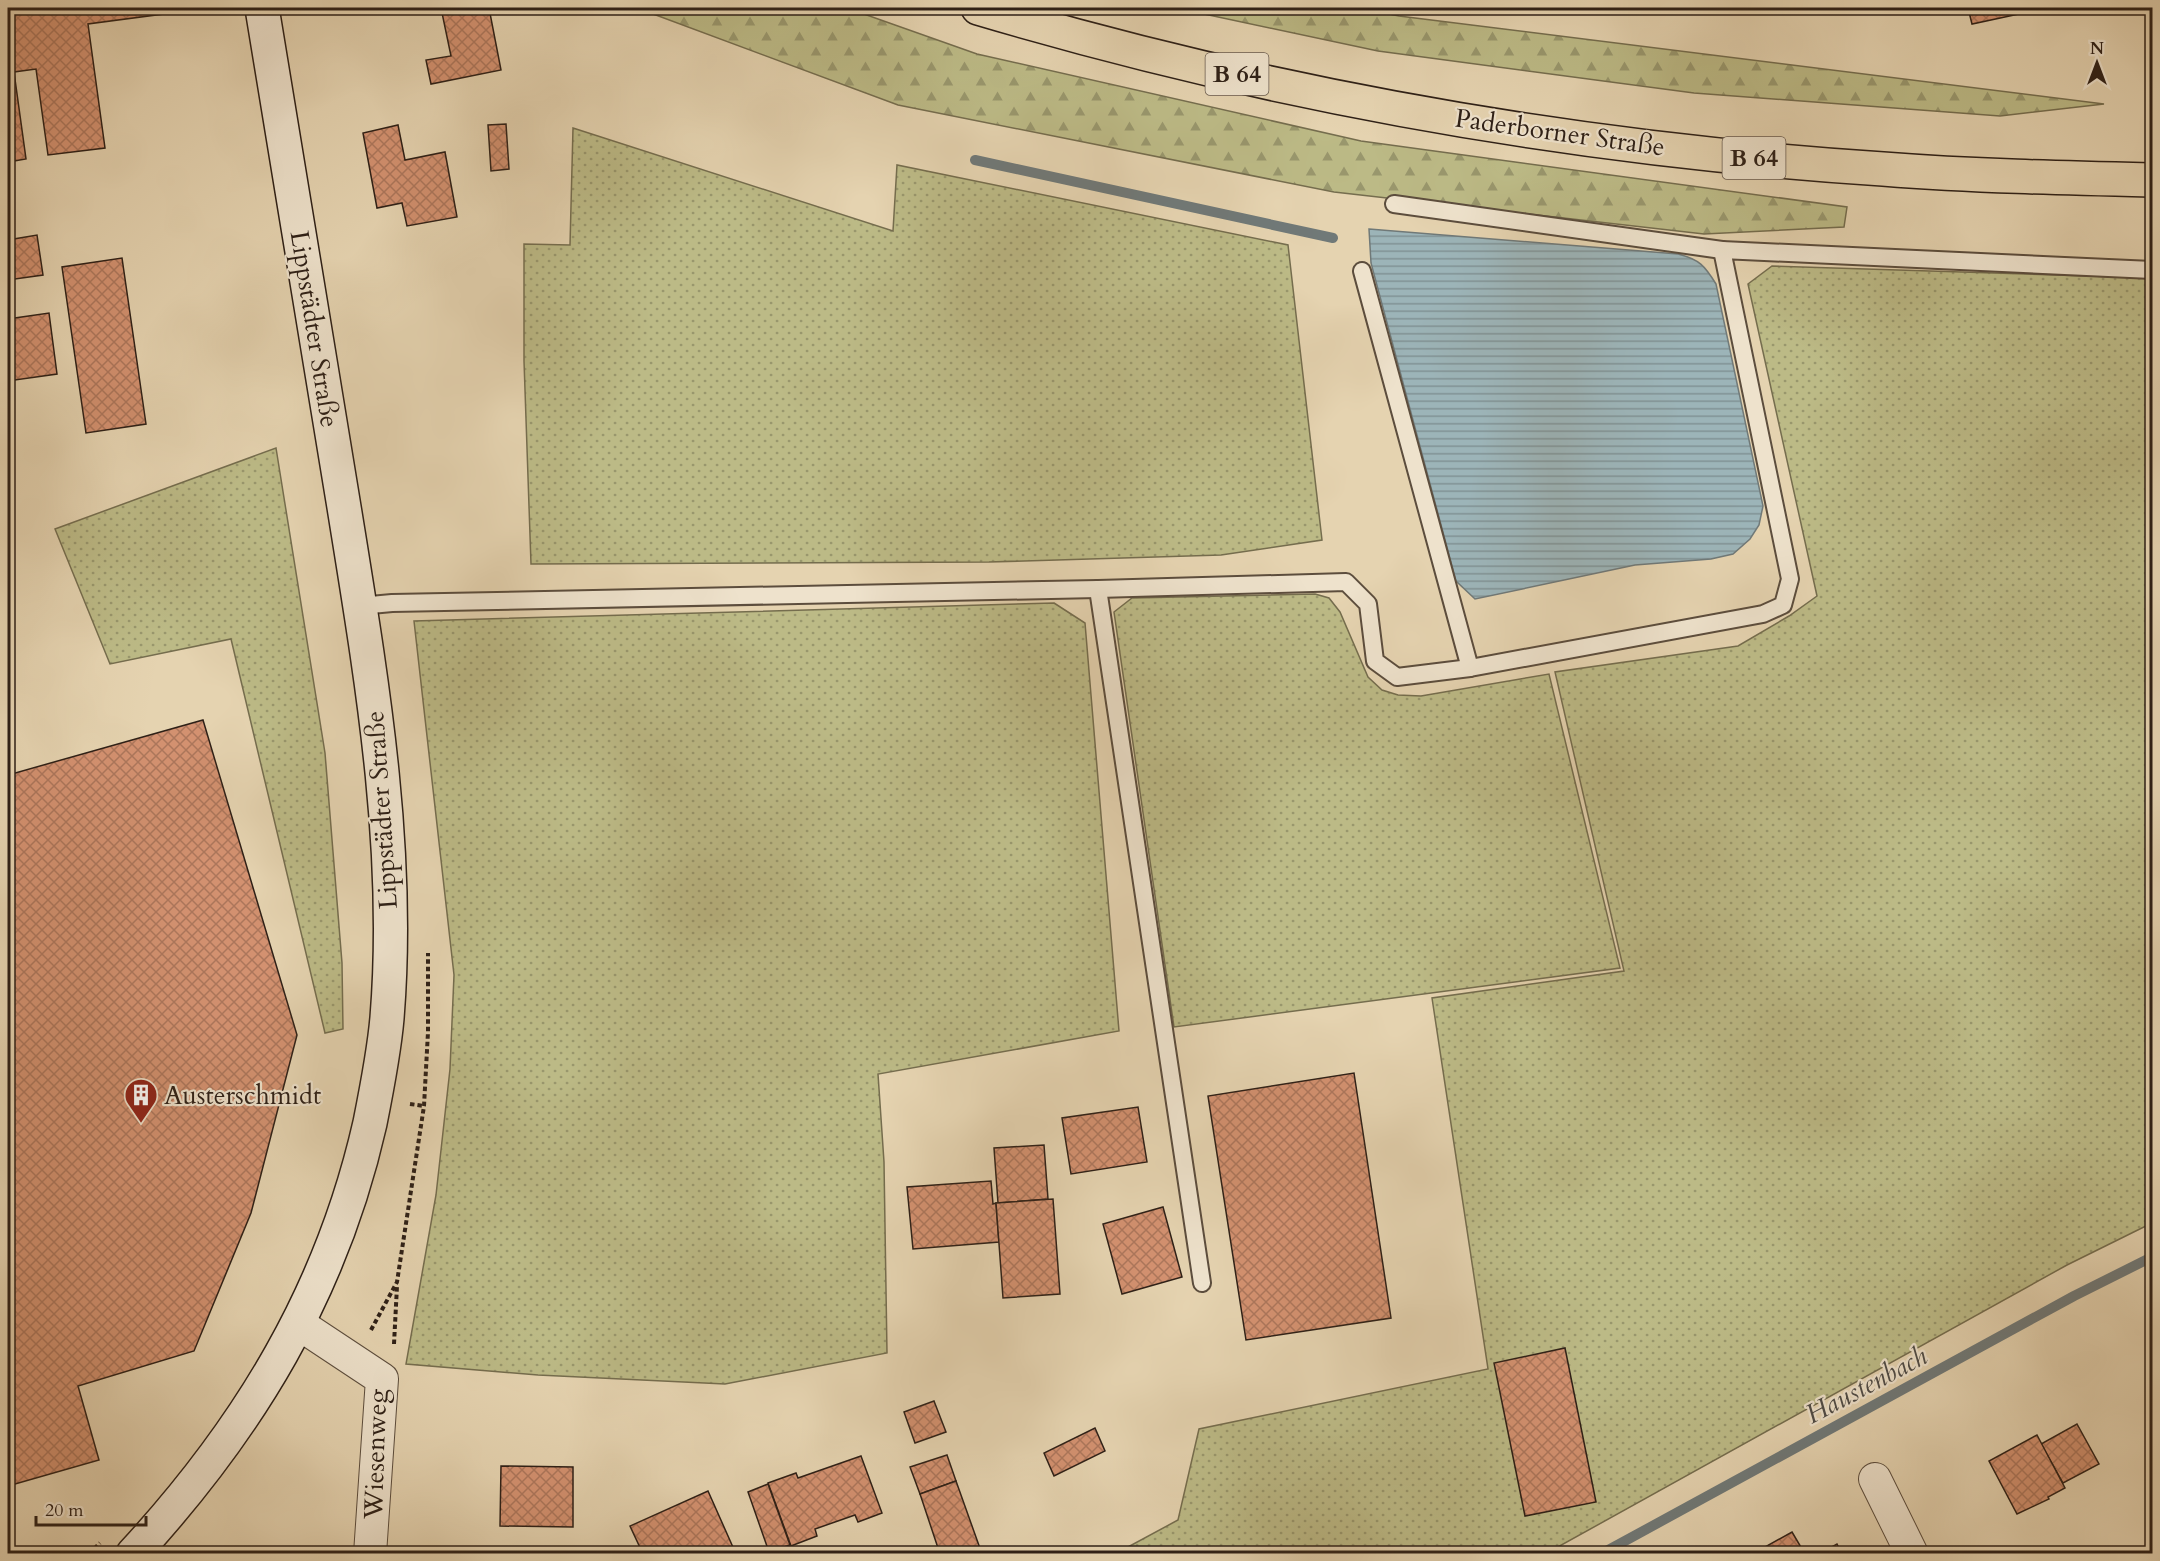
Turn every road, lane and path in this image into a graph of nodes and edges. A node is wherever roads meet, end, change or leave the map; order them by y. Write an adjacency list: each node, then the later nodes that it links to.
1 (262, 8): 9 (main road, Lippstädter Straße)
2 (978, 8): 3 (main road, Paderborner Straße / B 64)
3 (2152, 180)
4 (1394, 204): 5 (lane)
5 (1722, 250): 6 (lane); 10 (lane)
6 (2152, 270)
7 (1362, 271): 10 (lane)
8 (1098, 589): 9 (lane); 10 (lane); 12 (lane)
9 (360, 606): 13 (main road, Lippstädter Straße)
10 (1470, 668)
11 (397, 1282): 14 (path)
12 (1202, 1283)
13 (299, 1324): 14 (street, Wiesenweg); 16 (main road, Lippstädter Straße)
14 (382, 1379): 17 (street, Wiesenweg)
15 (1875, 1479): 18 (street)
16 (133, 1554)
17 (370, 1554)
18 (1912, 1554)

